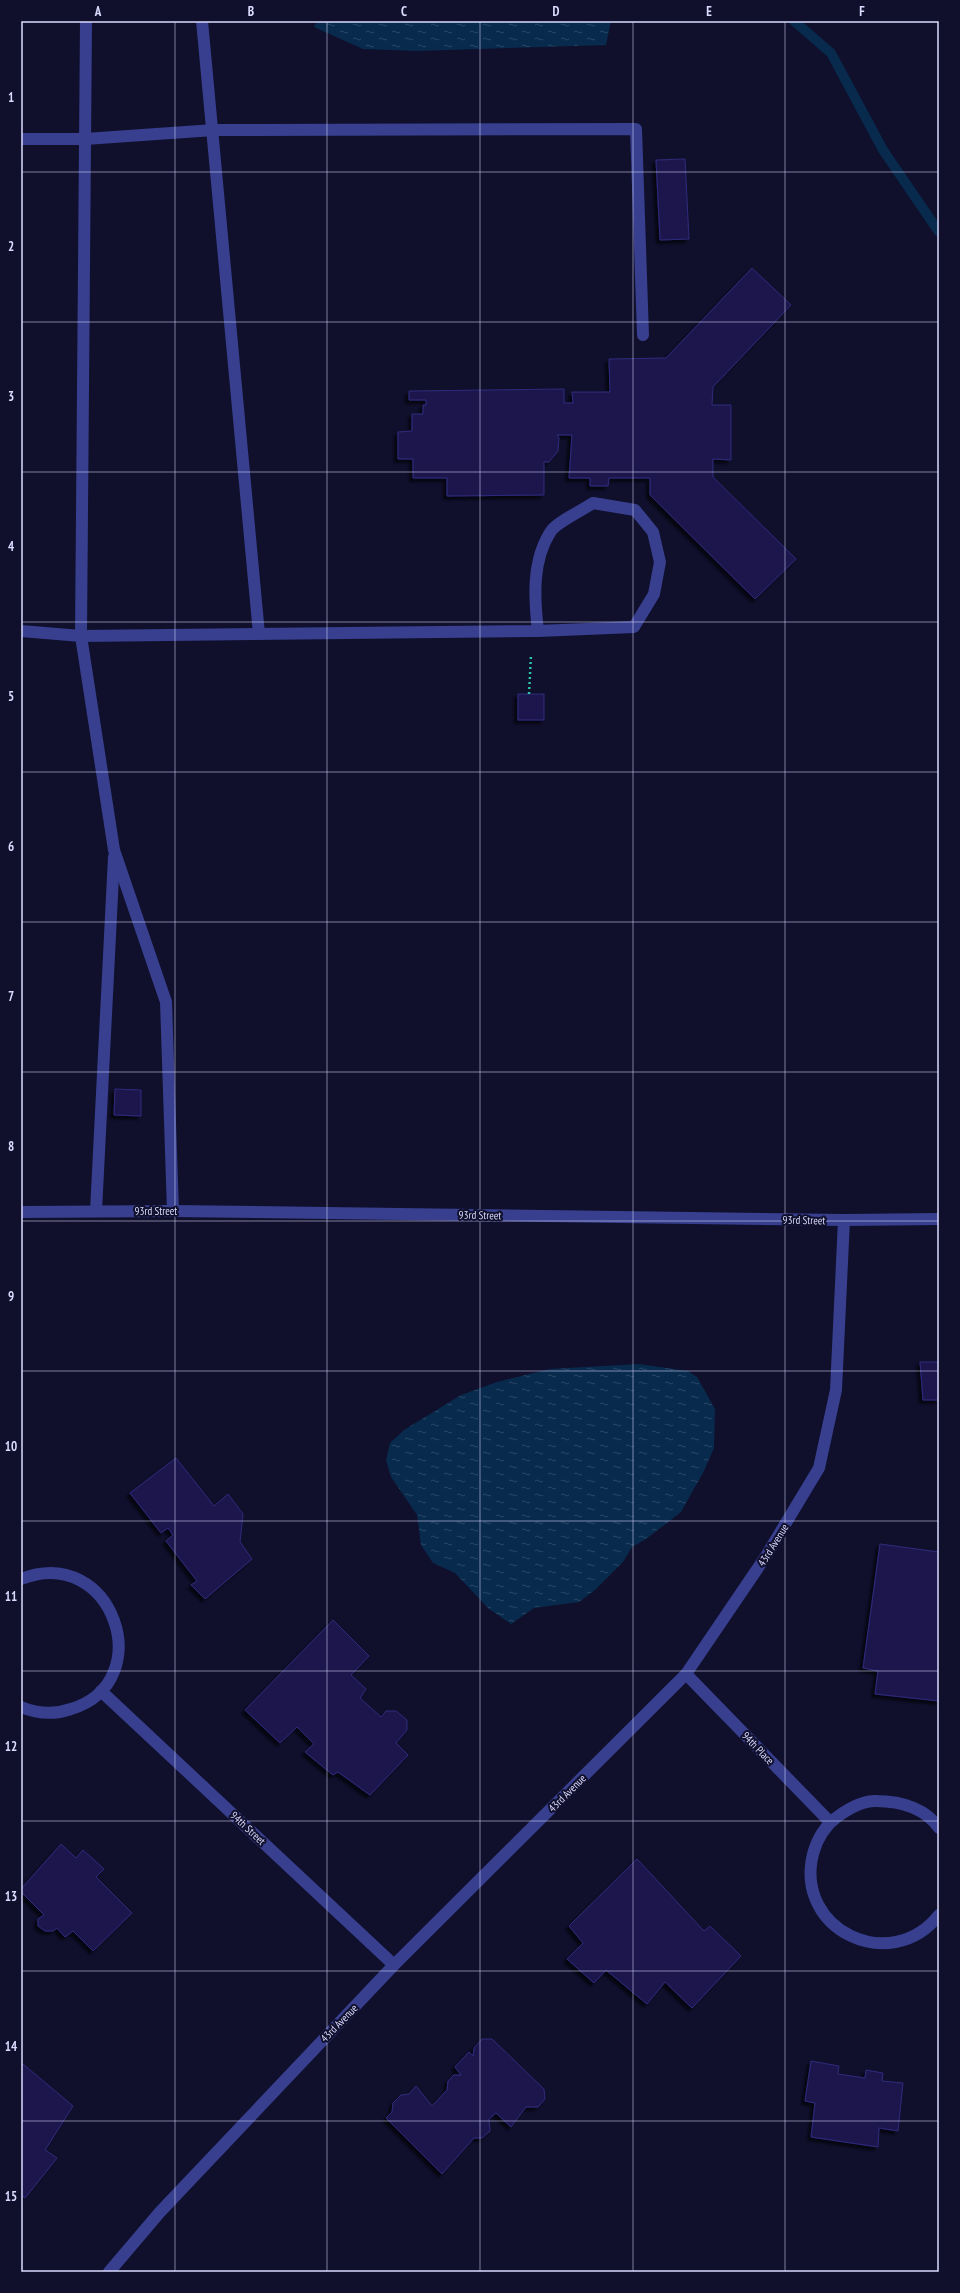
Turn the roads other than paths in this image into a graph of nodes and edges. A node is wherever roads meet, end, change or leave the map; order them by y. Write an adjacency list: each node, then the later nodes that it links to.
1 (86, 21): 5 (street)
2 (202, 21): 3 (street)
3 (214, 130): 5 (street); 6 (street); 9 (street)
4 (21, 139): 5 (street)
5 (85, 139): 10 (street)
6 (643, 335)
7 (21, 631): 10 (street)
8 (535, 631): 8 (street); 9 (street)
9 (259, 634): 10 (street)
10 (81, 636): 11 (street)
11 (114, 850): 12 (street); 13 (street)
12 (96, 1211): 13 (street, 93rd Street); 14 (street, 93rd Street)
13 (173, 1211): 16 (street, 93rd Street)
14 (21, 1212)
15 (939, 1219): 16 (street, 93rd Street)
16 (844, 1220): 18 (street, 43rd Avenue)
17 (21, 1579): 19 (street)
18 (686, 1674): 21 (street, 94th Place); 24 (street, 43rd Avenue)
19 (101, 1691): 20 (street); 24 (street, 94th Street)
20 (21, 1707)
21 (830, 1822): 22 (street); 23 (street)
22 (939, 1828)
23 (939, 1915)
24 (394, 1965): 25 (street, 43rd Avenue)
25 (109, 2272)

